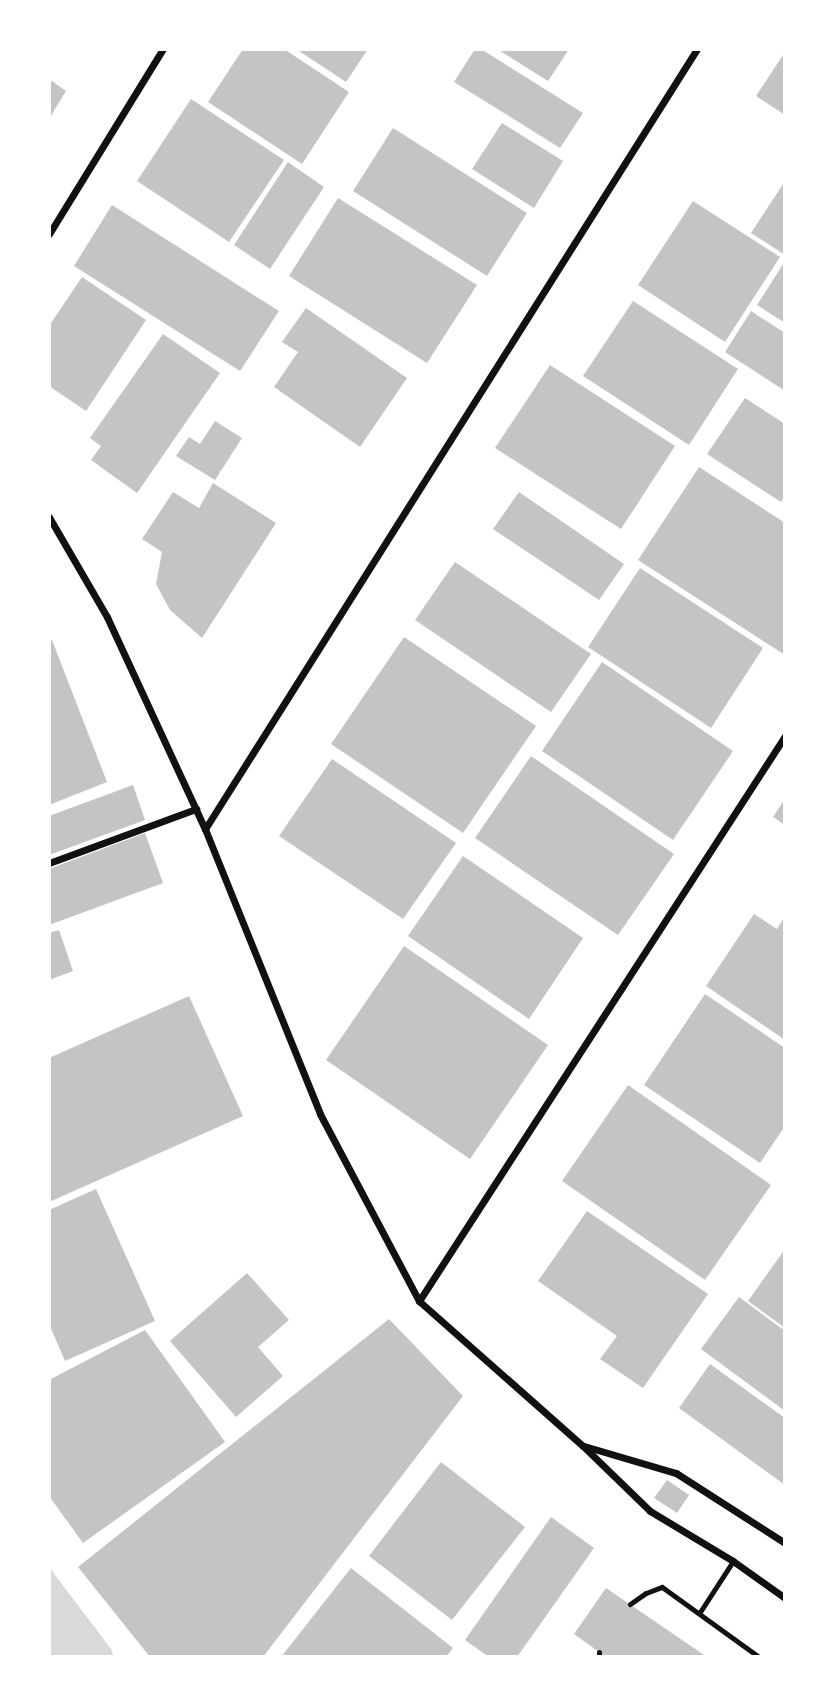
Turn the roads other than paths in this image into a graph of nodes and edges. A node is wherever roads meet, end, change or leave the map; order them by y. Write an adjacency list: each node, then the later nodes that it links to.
1 (163, 49): 3 (street)
2 (697, 49): 7 (street)
3 (49, 234)
4 (49, 517): 6 (street)
5 (785, 736): 9 (street)
6 (196, 809): 7 (street); 8 (street)
7 (205, 829): 9 (street)
8 (49, 863)
9 (419, 1301): 10 (street)
10 (583, 1446): 11 (street); 12 (street)
11 (785, 1543)
12 (733, 1561): 13 (street); 15 (lane)
13 (785, 1598)
14 (630, 1604): 15 (lane)
15 (700, 1612): 16 (lane)
16 (758, 1657)

